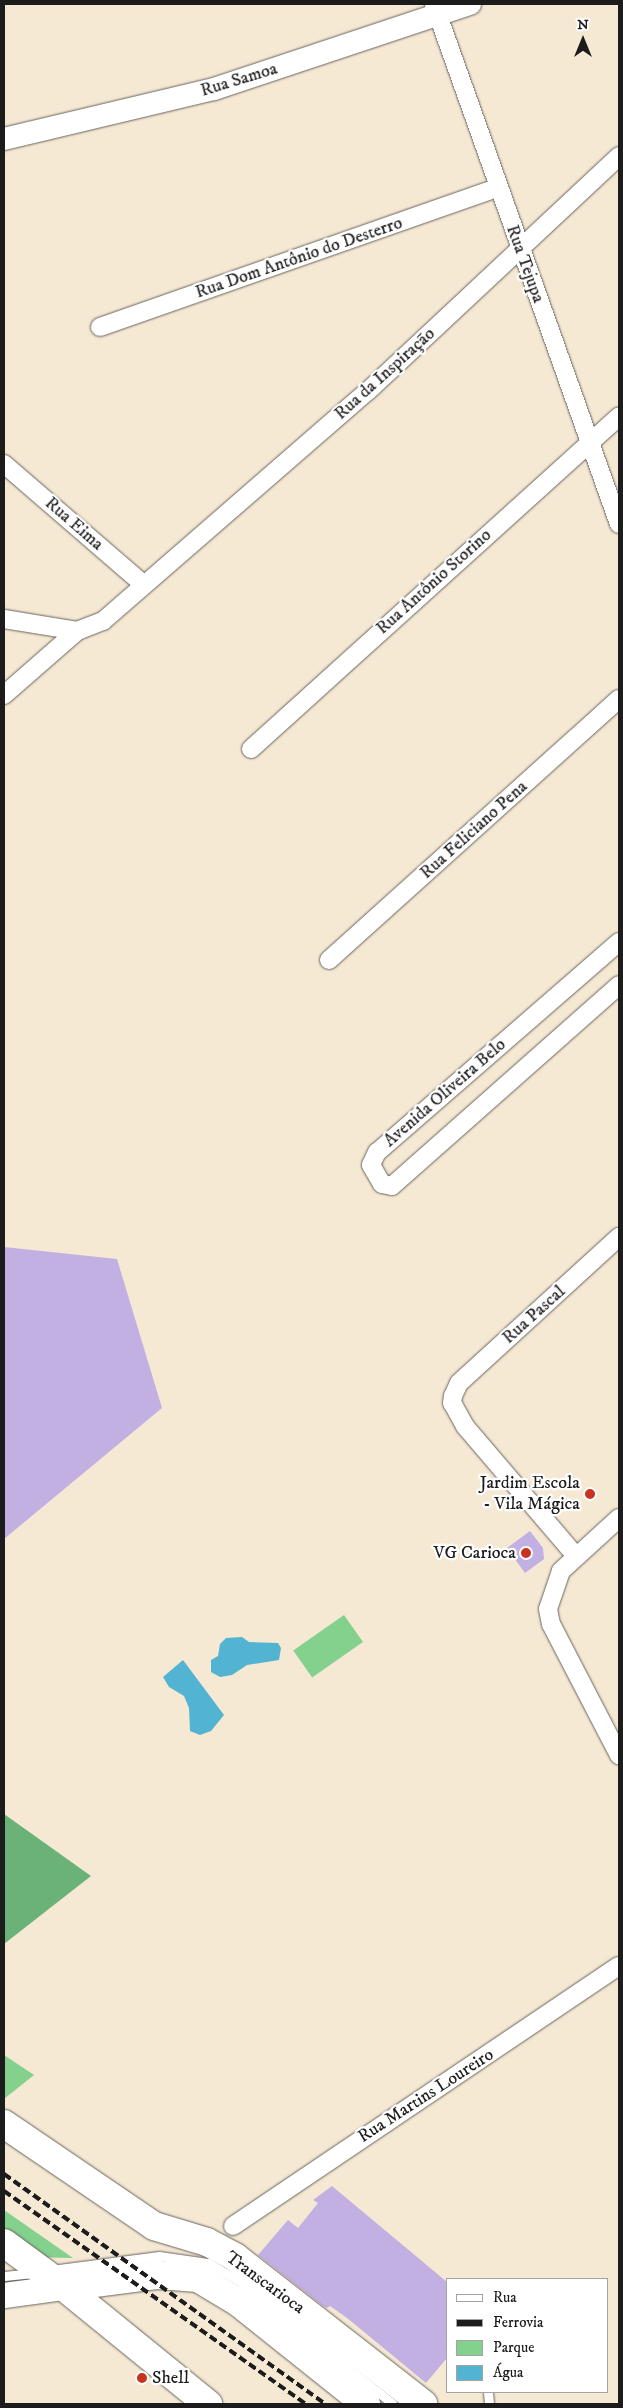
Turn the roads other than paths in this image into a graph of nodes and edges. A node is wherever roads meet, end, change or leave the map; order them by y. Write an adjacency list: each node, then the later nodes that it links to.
1 (470, 4): 2 (street, Rua Samoa)
2 (436, 9): 3 (street, Rua Samoa); 5 (street, Rua Tejupa)
3 (4, 140)
4 (619, 156): 6 (street, Rua da Inspiração)
5 (498, 188): 6 (street, Rua Tejupa); 7 (street, Rua Dom Antônio do Desterro)
6 (520, 252): 9 (street, Rua Tejupa); 12 (street, Rua da Inspiração)
7 (100, 327)
8 (619, 416): 9 (street, Rua Antônio Storino)
9 (590, 442): 11 (street, Rua Tejupa); 17 (street, Rua Antônio Storino)
10 (4, 464): 12 (street, Rua Eima)
11 (619, 524)
12 (144, 585): 14 (street, Rua da Inspiração)
13 (4, 619): 14 (street)
14 (76, 631): 15 (street)
15 (4, 695)
16 (619, 699): 19 (street, Rua Feliciano Pena)
17 (251, 749)
18 (619, 942): 20 (street, Avenida Oliveira Belo)
19 (329, 960)
20 (619, 985)
21 (619, 1237): 23 (street, Rua Pascal)
22 (619, 1518): 23 (street)
23 (575, 1555): 24 (street)
24 (619, 1754)
25 (619, 1966): 27 (street, Rua Martins Loureiro)
26 (4, 2124): 34 (main road)
27 (233, 2226)
28 (7, 2257): 29 (main road)
29 (53, 2279): 30 (main road); 31 (main road); 32 (main road); 33 (lane, Transcarioca)
30 (4, 2295)
31 (208, 2404)
32 (366, 2404)
33 (393, 2404)
34 (423, 2404)

